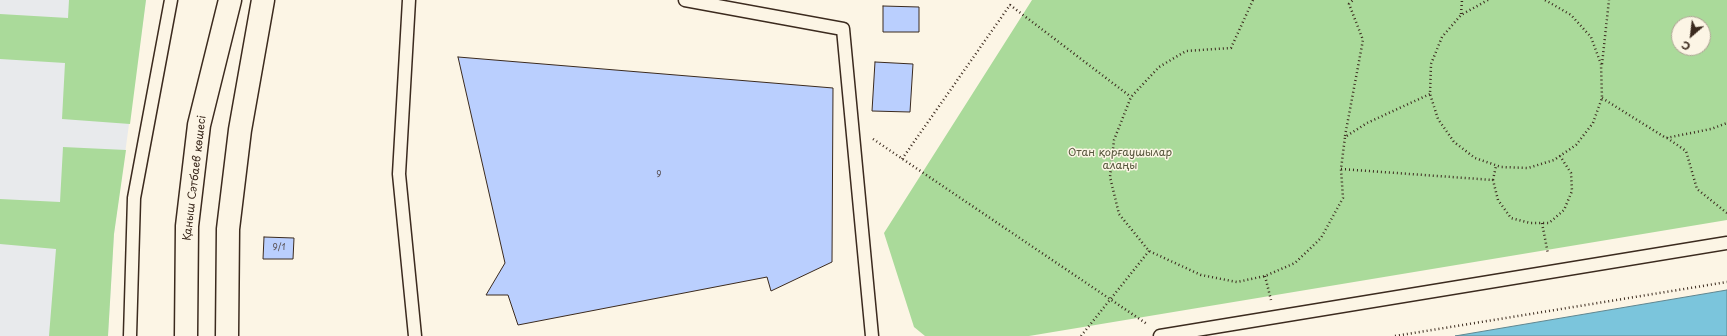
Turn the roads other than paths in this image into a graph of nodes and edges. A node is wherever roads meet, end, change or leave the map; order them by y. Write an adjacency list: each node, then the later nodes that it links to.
1 (171, 0): 7 (lane)
2 (230, 0): 8 (main road, Қаныш Сәтбаев көшесі)
3 (263, 0): 9 (main road)
4 (409, 0): 10 (lane)
5 (685, 0): 11 (lane)
6 (1727, 243): 12 (lane)
7 (130, 336)
8 (186, 336)
9 (227, 336)
10 (415, 336)
11 (872, 336)
12 (1162, 336)

